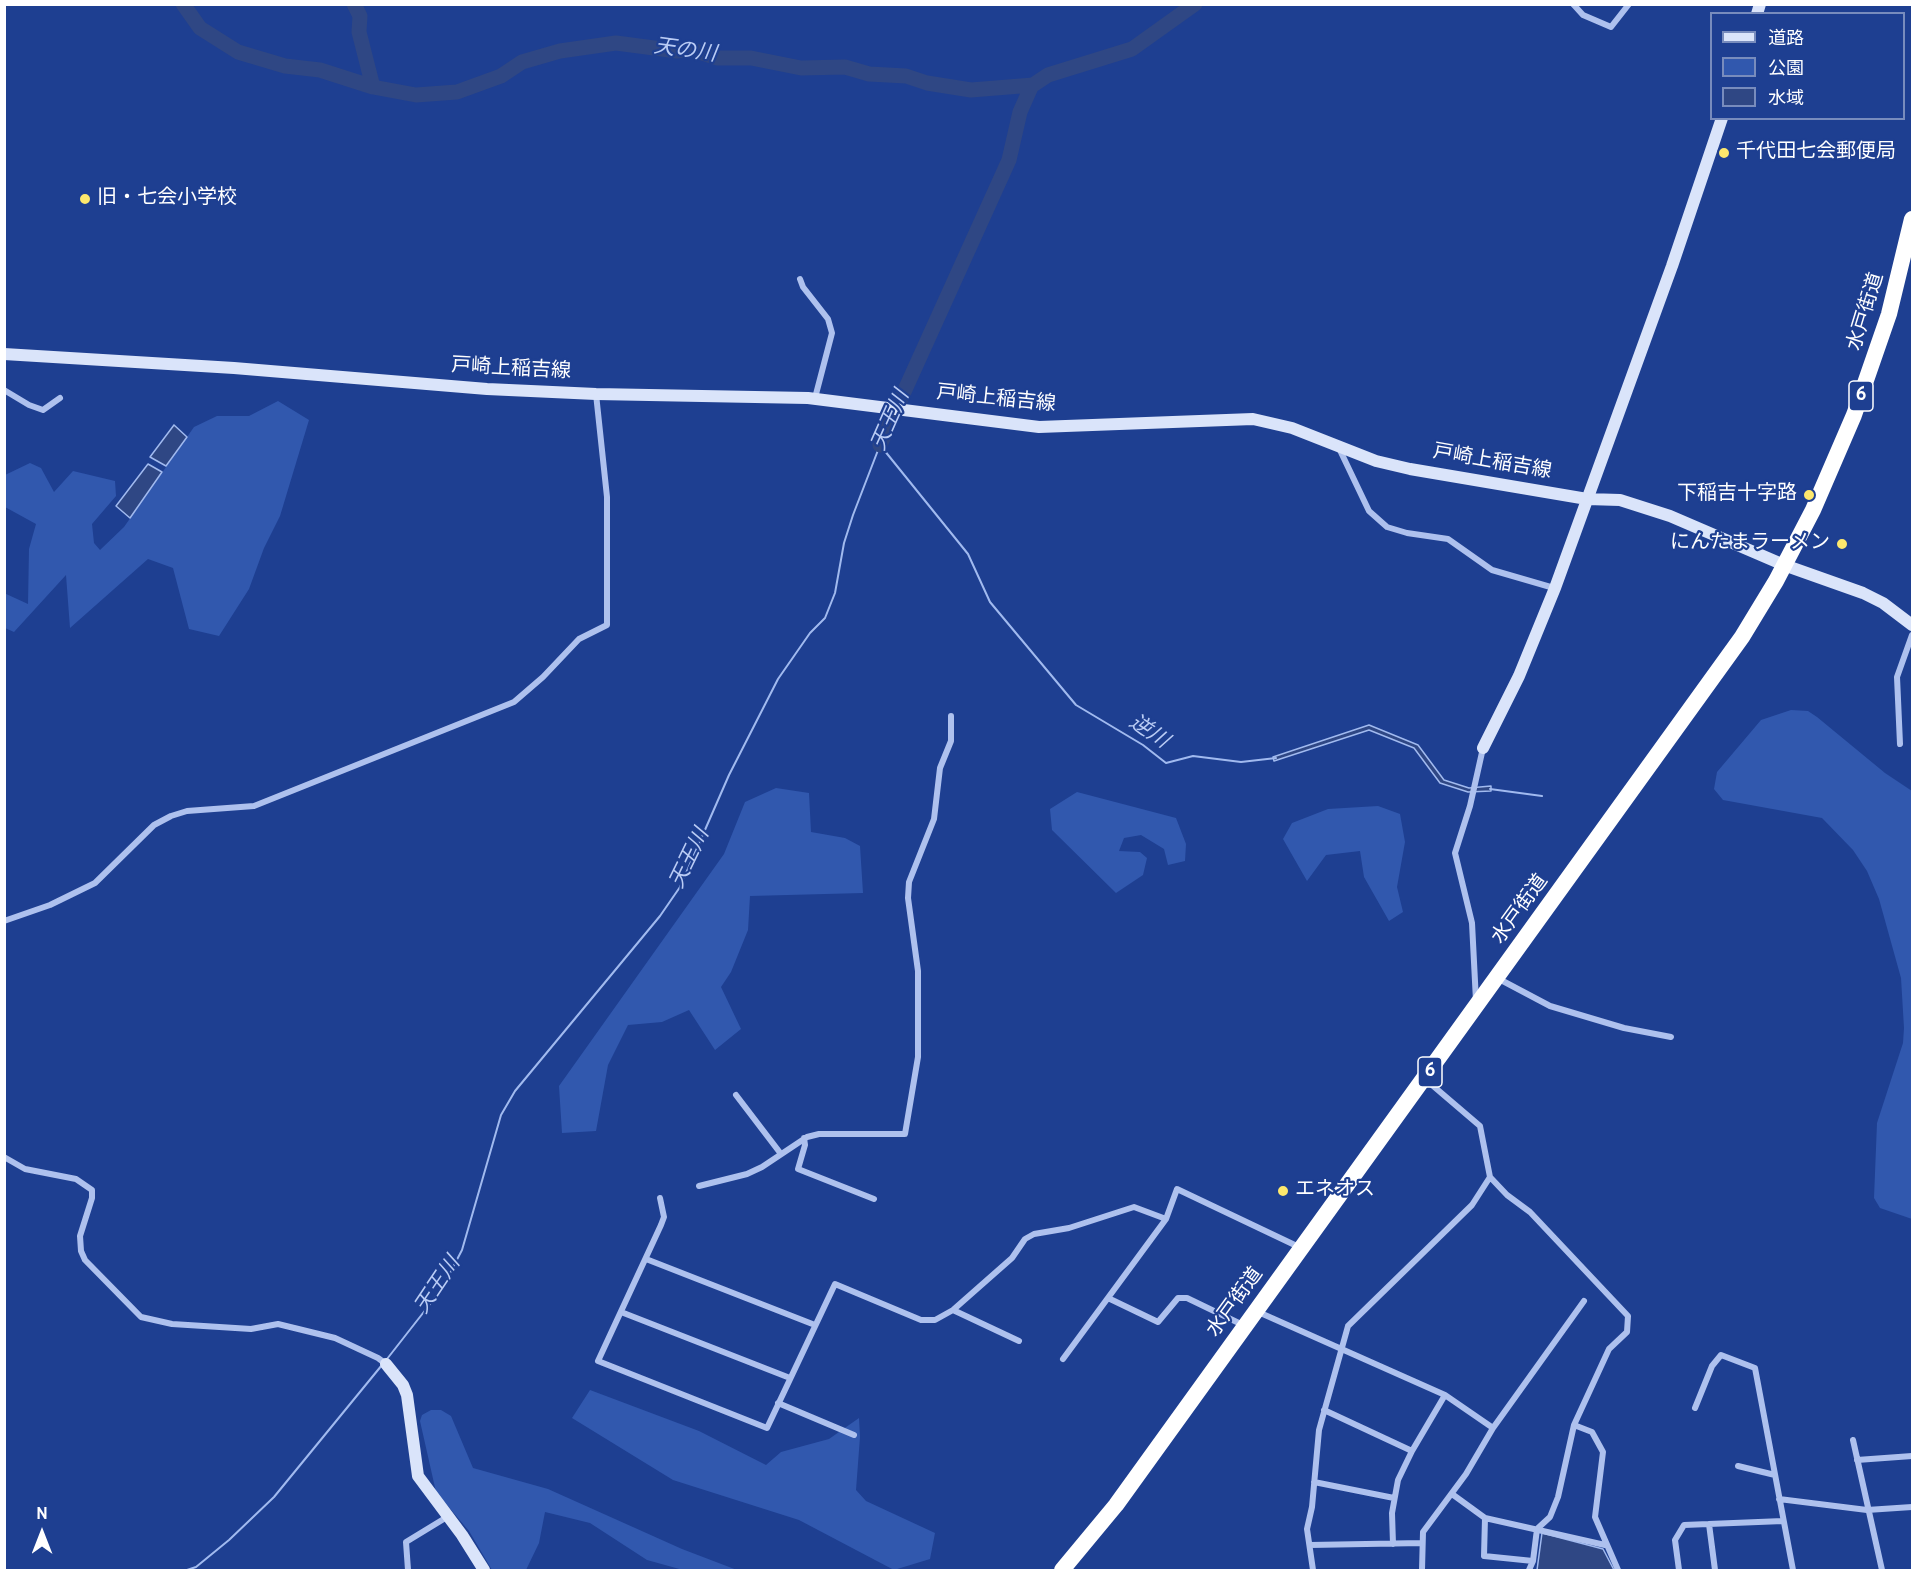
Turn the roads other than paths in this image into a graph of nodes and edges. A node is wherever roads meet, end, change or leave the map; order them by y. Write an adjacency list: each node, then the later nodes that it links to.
1 (1573, 4): 2 (street)
2 (1629, 4)
3 (1721, 120): 12 (main road)
4 (1912, 219): 13 (highway, 水戸街道 / 6)
5 (800, 279): 10 (street)
6 (4, 354): 8 (main road, 戸崎上稲吉線)
7 (4, 390): 9 (street)
8 (596, 394): 10 (main road, 戸崎上稲吉線); 20 (street)
9 (60, 398)
10 (815, 399): 11 (main road, 戸崎上稲吉線)
11 (1338, 446): 12 (main road, 戸崎上稲吉線); 14 (street)
12 (1587, 499): 13 (main road, 戸崎上稲吉線); 14 (main road)
13 (1784, 565): 15 (main road, 戸崎上稲吉線); 21 (highway, 水戸街道 / 6)
14 (1555, 588): 19 (main road)
15 (1912, 625)
16 (1912, 635): 18 (street)
17 (951, 716): 26 (street)
18 (1900, 744)
19 (1483, 748): 22 (street)
20 (4, 921)
21 (1498, 978): 22 (highway, 水戸街道 / 6); 23 (street)
22 (1477, 1007): 24 (highway, 水戸街道 / 6)
23 (1671, 1037)
24 (1425, 1079): 29 (street); 34 (highway, 水戸街道 / 6)
25 (736, 1095): 27 (street)
26 (804, 1138): 27 (street); 32 (street)
27 (781, 1154): 30 (street)
28 (4, 1157): 46 (street)
29 (1490, 1177): 44 (street); 52 (street)
30 (699, 1186)
31 (660, 1198): 35 (street)
32 (874, 1199)
33 (1166, 1219): 34 (street); 36 (street); 38 (street)
34 (1302, 1249): 39 (highway, 水戸街道 / 6)
35 (646, 1259): 40 (street); 41 (street)
36 (1108, 1298): 42 (street); 45 (street)
37 (1584, 1301): 53 (street)
38 (953, 1310): 41 (street); 43 (street)
39 (1256, 1311): 42 (highway, 水戸街道 / 6); 44 (street)
40 (621, 1312): 47 (street); 49 (street)
41 (815, 1325): 47 (street)
42 (1245, 1326): 79 (highway, 水戸街道 / 6)
43 (1019, 1341)
44 (1341, 1347): 48 (street); 51 (street)
45 (1063, 1359)
46 (382, 1361): 67 (main road)
47 (790, 1378): 49 (street)
48 (1445, 1395): 53 (street); 56 (street)
49 (778, 1403): 54 (street)
50 (1695, 1408): 60 (street)
51 (1324, 1410): 56 (street); 61 (street)
52 (1574, 1425): 71 (street); 75 (street)
53 (1493, 1428): 62 (street)
54 (854, 1435)
55 (1853, 1440): 58 (street)
56 (1412, 1450): 63 (street)
57 (1912, 1456): 58 (street)
58 (1857, 1460): 66 (street)
59 (1738, 1466): 60 (street)
60 (1774, 1475): 64 (street)
61 (1314, 1482): 63 (street); 74 (street)
62 (1452, 1494): 68 (street); 72 (street)
63 (1394, 1497): 73 (street)
64 (1779, 1499): 66 (street); 69 (street)
65 (1912, 1507): 66 (street)
66 (1867, 1510): 87 (street)
67 (447, 1517): 77 (street); 78 (main road)
68 (1485, 1518): 71 (street); 76 (street)
69 (1783, 1521): 70 (street); 86 (street)
70 (1708, 1524): 84 (street); 85 (street)
71 (1537, 1528): 75 (street); 76 (street)
72 (1422, 1543): 73 (street); 81 (street)
73 (1393, 1544): 74 (street)
74 (1310, 1545): 80 (street)
75 (1605, 1545): 83 (street)
76 (1533, 1561): 82 (street)
77 (408, 1570)
78 (484, 1570)
79 (1062, 1570)
80 (1313, 1570)
81 (1422, 1570)
82 (1529, 1570)
83 (1618, 1570)
84 (1679, 1570)
85 (1715, 1570)
86 (1793, 1570)
87 (1882, 1570)

